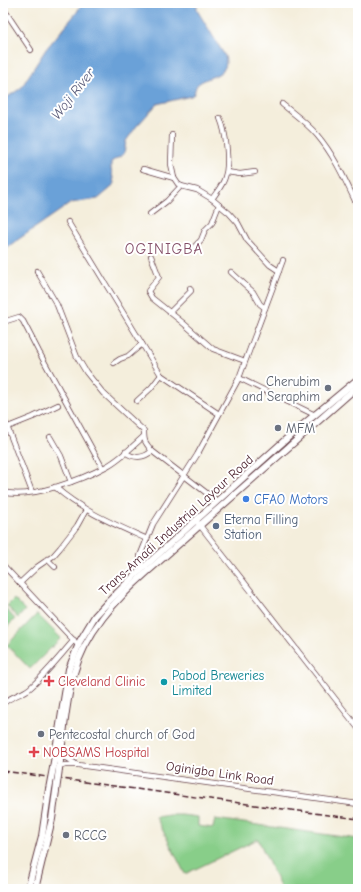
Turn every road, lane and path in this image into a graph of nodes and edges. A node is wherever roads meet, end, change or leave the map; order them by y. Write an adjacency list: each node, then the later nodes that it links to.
1 (3, 8): 2 (street)
2 (6, 14): 3 (street); 4 (street)
3 (3, 19)
4 (31, 50)
5 (282, 104): 15 (street)
6 (220, 118): 9 (street)
7 (172, 135): 11 (street)
8 (143, 169): 11 (street)
9 (226, 172): 10 (street); 13 (street)
10 (255, 172)
11 (174, 178): 12 (street)
12 (181, 186): 13 (street); 16 (street)
13 (212, 199): 14 (street)
14 (219, 205): 18 (street); 22 (street)
15 (358, 207)
16 (150, 214)
17 (68, 222): 28 (street)
18 (193, 248)
19 (151, 256): 26 (street)
20 (283, 260): 22 (street)
21 (37, 271): 41 (street)
22 (279, 271): 25 (street)
23 (231, 272): 25 (street)
24 (190, 288): 26 (street)
25 (265, 308): 29 (street)
26 (170, 312): 29 (street)
27 (3, 322): 45 (street)
28 (142, 344): 30 (street); 31 (street)
29 (245, 361): 32 (street)
30 (114, 363)
31 (161, 375): 35 (street); 37 (street)
32 (239, 378): 37 (street); 38 (street)
33 (358, 380): 38 (main road, Trans-Amadi Industrial Layour Road)
34 (358, 386): 53 (main road, Trans-Amadi Industrial Layour Road)
35 (137, 401)
36 (58, 405): 40 (street)
37 (219, 414): 46 (street)
38 (315, 415): 51 (main road, Trans-Amadi Industrial Layour Road)
39 (3, 416): 40 (street)
40 (8, 427): 50 (street)
41 (143, 436): 43 (street); 44 (street)
42 (50, 437): 47 (street)
43 (152, 451): 44 (street); 46 (street)
44 (125, 452): 45 (street)
45 (102, 467): 47 (street)
46 (185, 475): 51 (street); 54 (street)
47 (71, 482): 48 (street)
48 (55, 487): 50 (street); 52 (street)
49 (3, 492): 50 (street)
50 (32, 492)
51 (217, 501): 53 (main road, Trans-Amadi Industrial Layour Road)
52 (86, 510): 54 (street); 55 (street)
53 (198, 522): 58 (main road, Trans-Amadi Industrial Layour Road); 62 (street); 63 (main road, Trans-Amadi Industrial Layour Road)
54 (147, 538): 58 (street)
55 (47, 559): 57 (street); 59 (street)
56 (3, 565): 59 (street)
57 (55, 567)
58 (142, 569): 60 (main road, Trans-Amadi Industrial Layour Road)
59 (20, 583): 60 (street)
60 (76, 642): 61 (street); 65 (main road, Trans-Amadi Industrial Layour Road)
61 (4, 701)
62 (358, 728)
63 (62, 747): 64 (street); 65 (main road, Trans-Amadi Industrial Layour Road)
64 (78, 765): 65 (street, Oginigba Link Road); 66 (street, Oginigba Link Road)
65 (57, 768): 67 (main road, bridge); 68 (main road, bridge)
66 (358, 804)
67 (28, 889)
68 (35, 889)

